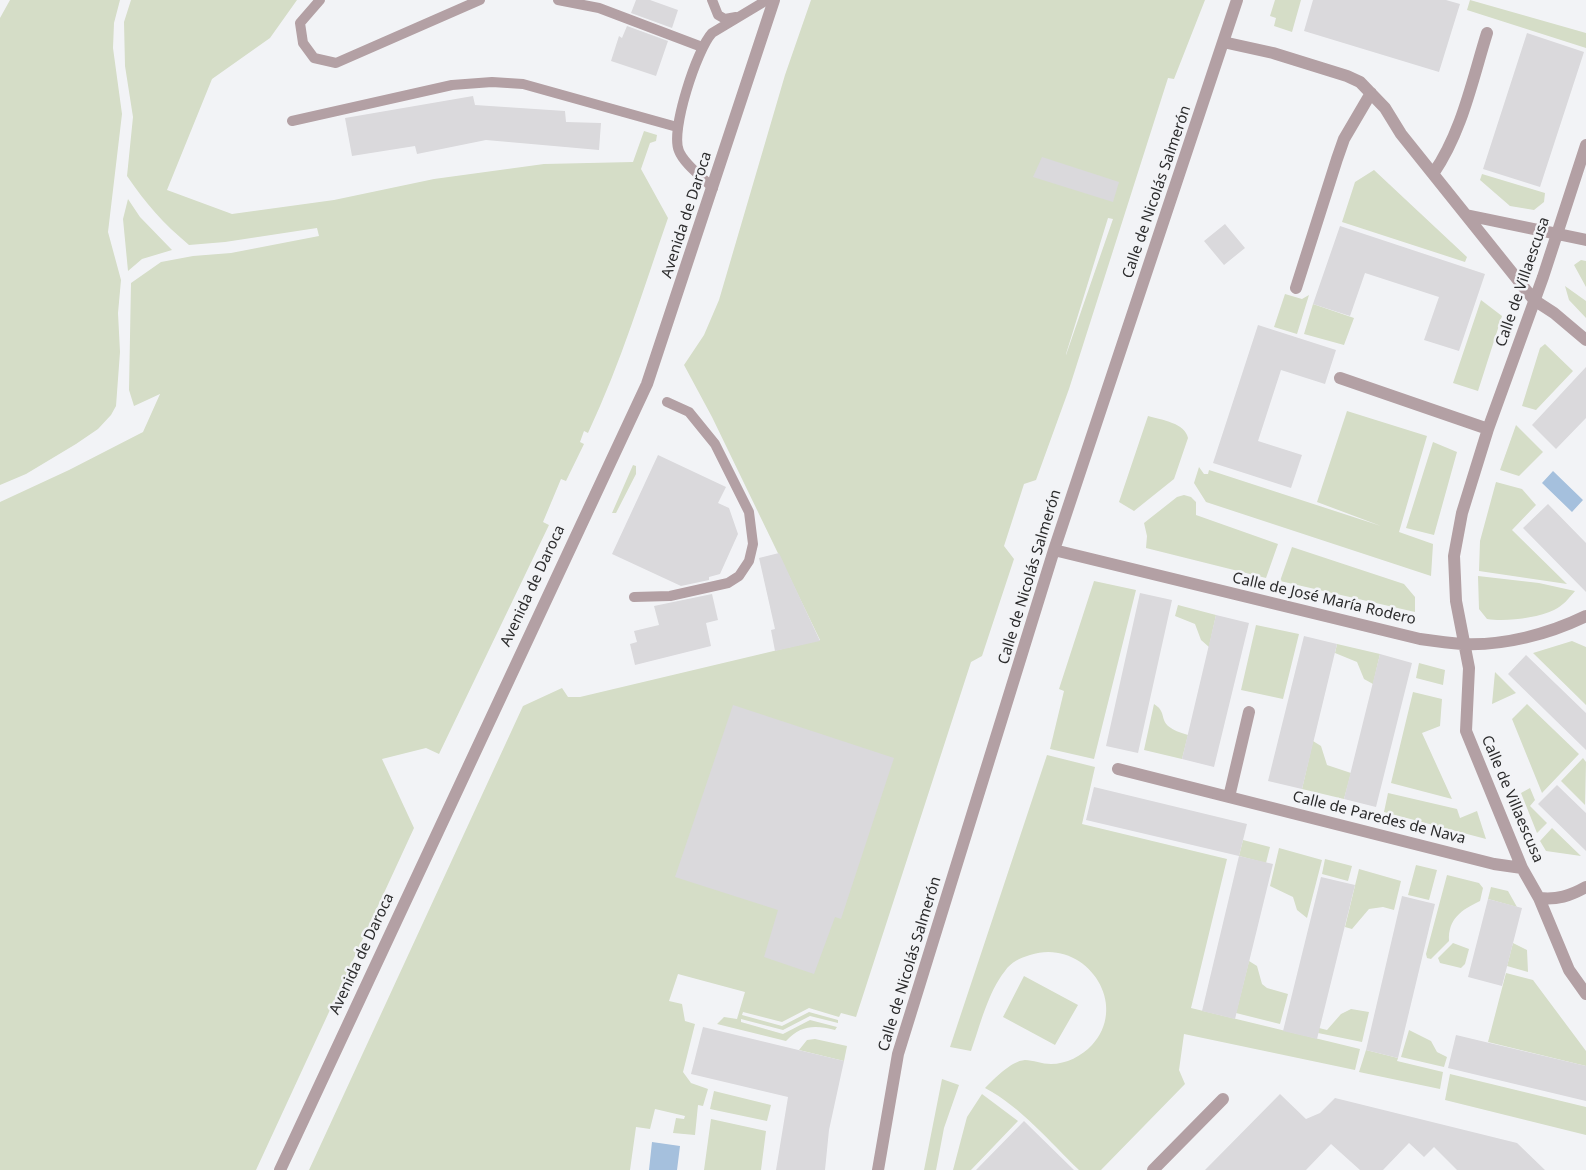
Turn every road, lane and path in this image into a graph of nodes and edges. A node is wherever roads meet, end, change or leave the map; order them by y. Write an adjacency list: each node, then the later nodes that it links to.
1 (320, 0): 2 (lane)
2 (480, 0)
3 (558, 0): 11 (lane)
4 (712, 0): 8 (lane)
5 (768, 0): 8 (lane)
6 (774, 0): 17 (street, Avenida de Daroca)
7 (1237, 0): 10 (street, Calle de Nicolás Salmerón)
8 (737, 17): 11 (lane)
9 (1487, 33): 16 (street)
10 (1223, 42): 12 (street); 27 (street, Calle de Nicolás Salmerón)
11 (702, 47): 14 (lane)
12 (1371, 92): 16 (street); 21 (street)
13 (292, 121): 14 (lane)
14 (677, 127): 17 (lane)
15 (1586, 145): 19 (street, Calle de Villaescusa)
16 (1433, 174): 18 (street)
17 (713, 188): 39 (street, Avenida de Daroca)
18 (1466, 215): 19 (street); 22 (street)
19 (1558, 232): 20 (street); 22 (street, Calle de Villaescusa)
20 (1586, 240)
21 (1296, 288)
22 (1534, 300): 23 (street); 26 (street, Calle de Villaescusa)
23 (1586, 340)
24 (1340, 378): 26 (street)
25 (667, 402): 28 (lane)
26 (1488, 429): 30 (street, Calle de Villaescusa)
27 (1054, 550): 30 (street, Calle de José María Rodero); 40 (street, Calle de Nicolás Salmerón)
28 (634, 597)
29 (1586, 616): 30 (street, Calle de José María Rodero)
30 (1463, 644): 34 (street, Calle de Villaescusa)
31 (1249, 712): 33 (street)
32 (1118, 769): 33 (street, Calle de Paredes de Nava)
33 (1229, 797): 34 (street, Calle de Paredes de Nava)
34 (1522, 868): 36 (street, Calle de Villaescusa)
35 (1586, 887): 36 (street)
36 (1539, 898): 37 (street, Calle de Villaescusa)
37 (1586, 994)
38 (1223, 1099): 41 (street)
39 (280, 1170)
40 (878, 1170)
41 (1153, 1170)

